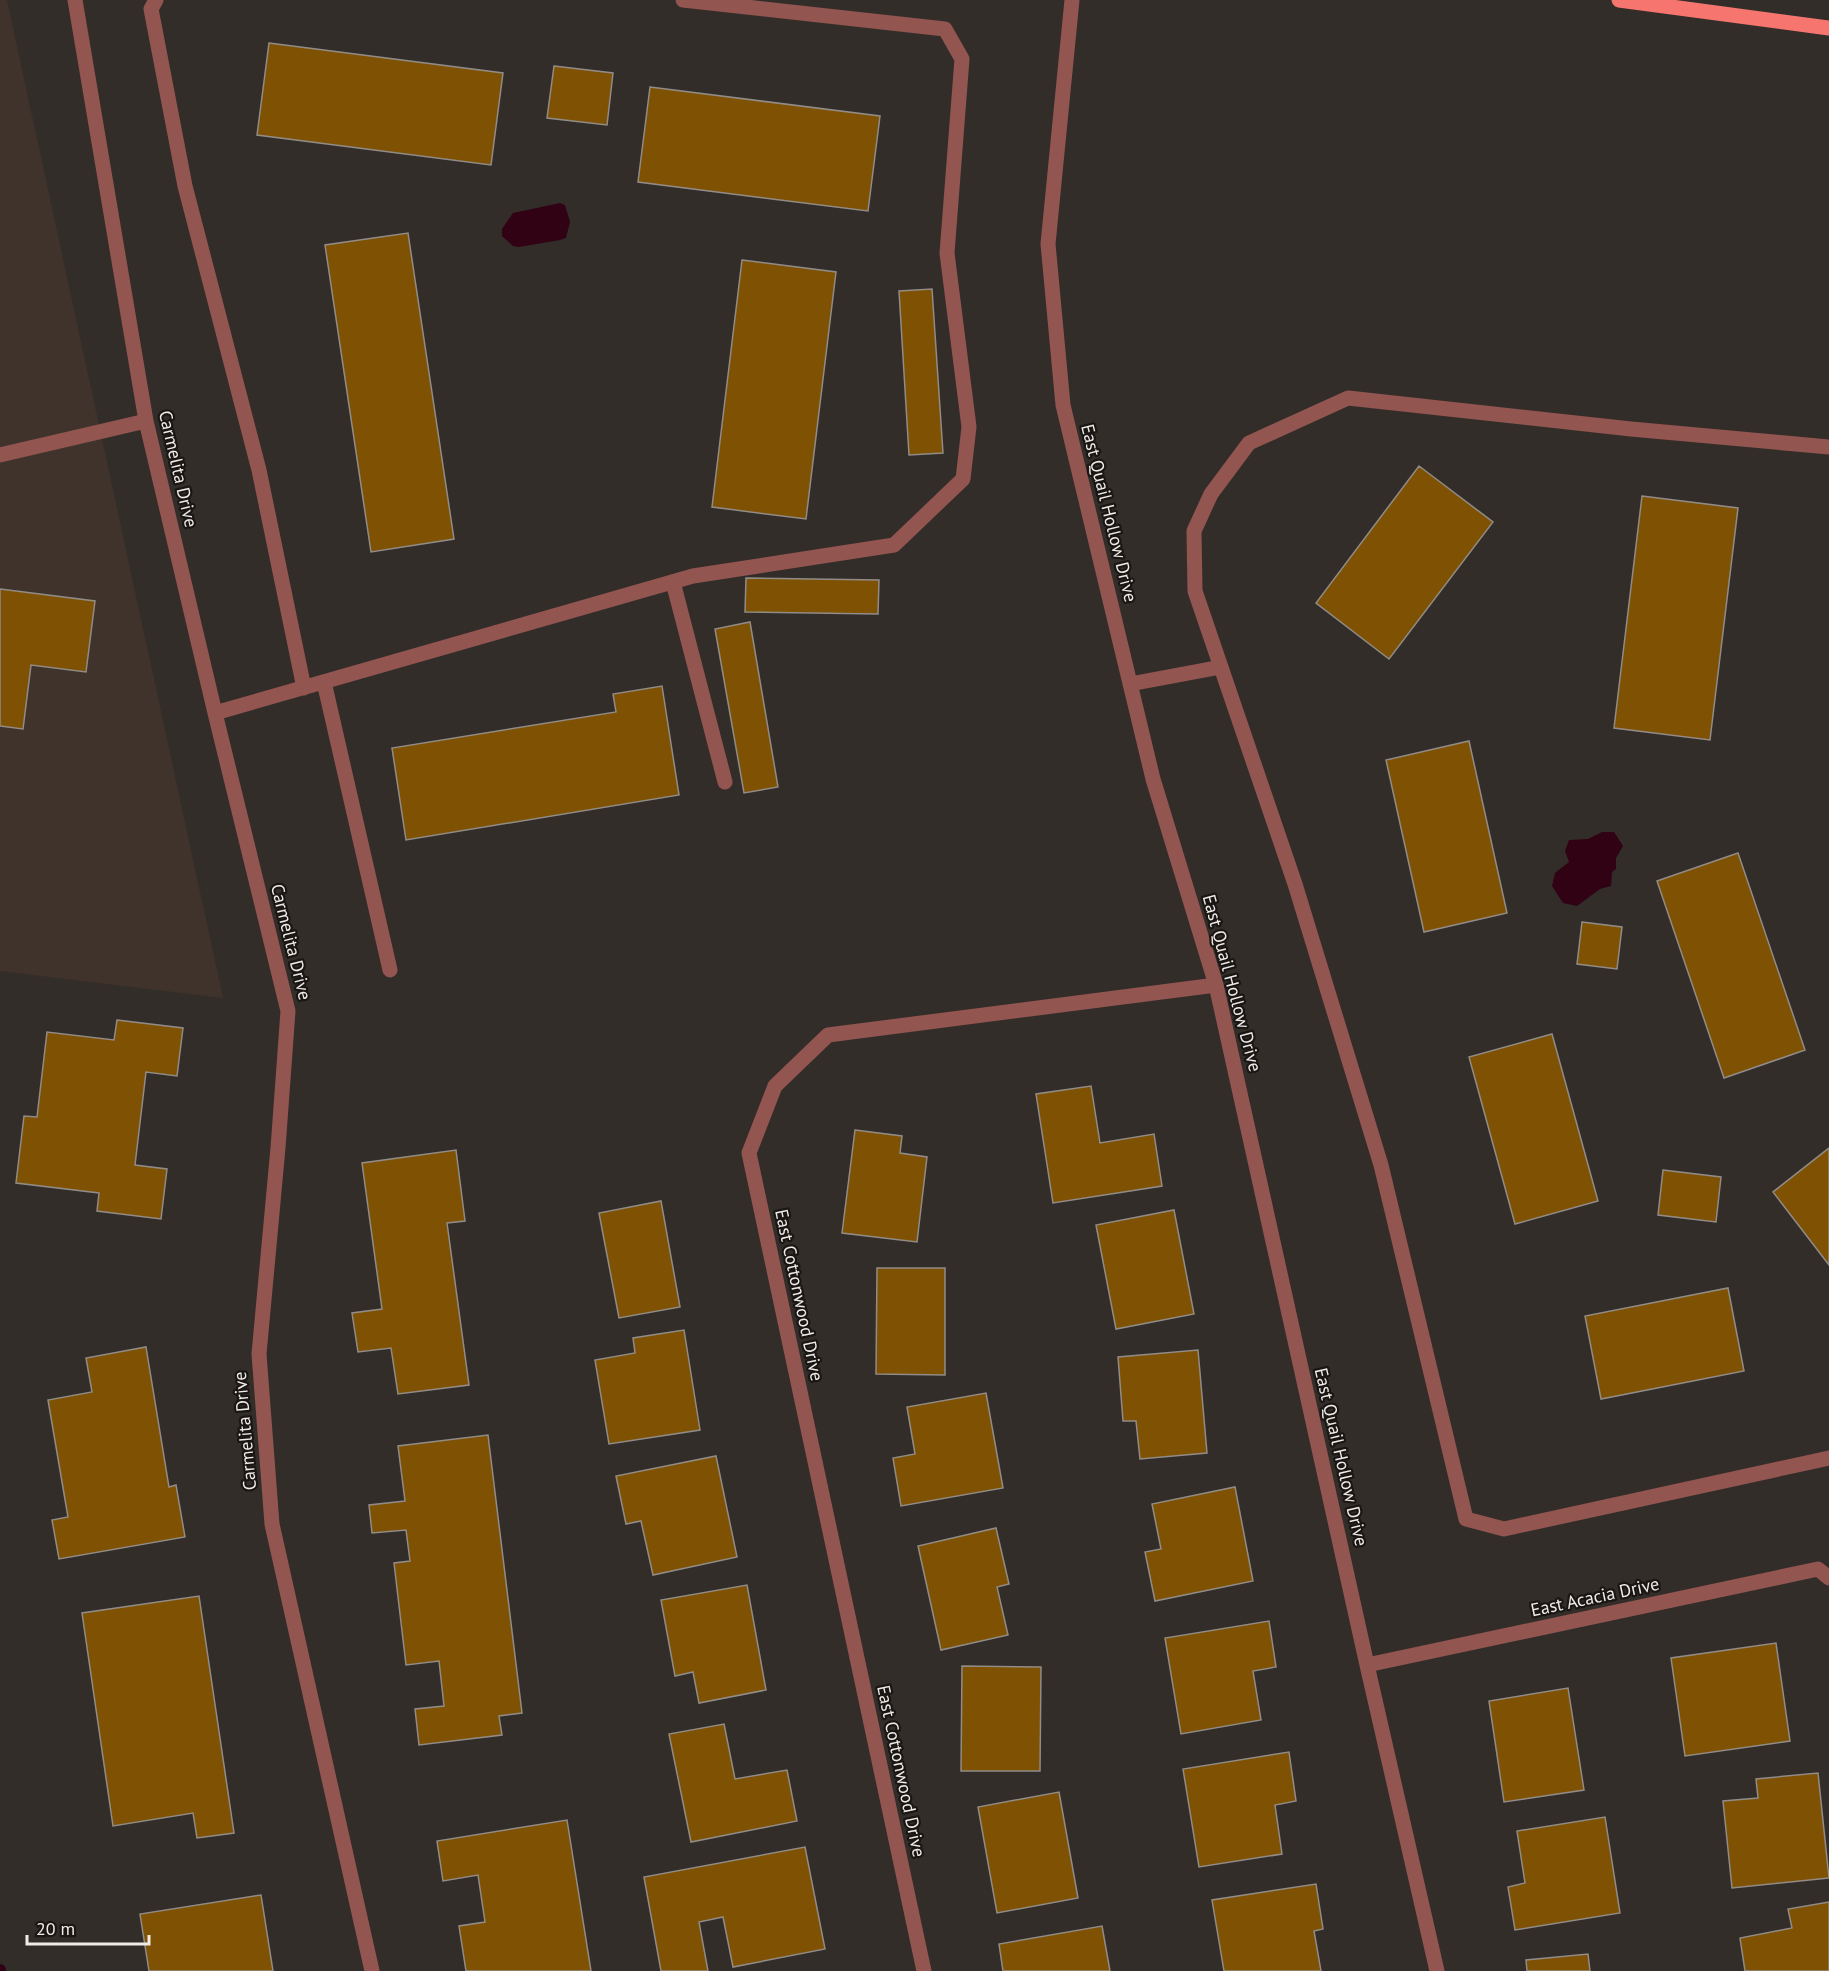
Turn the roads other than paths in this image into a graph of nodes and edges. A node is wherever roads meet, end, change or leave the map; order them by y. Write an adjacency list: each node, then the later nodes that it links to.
1 (75, 0): 7 (street, Carmelita Drive)
2 (156, 0): 14 (street)
3 (683, 0): 10 (street)
4 (1072, 0): 13 (street, East Quail Hollow Drive)
5 (1619, 0): 6 (main road)
6 (1829, 28)
7 (146, 421): 9 (street); 15 (street, Carmelita Drive)
8 (1829, 447): 11 (street)
9 (0, 455)
10 (673, 582): 12 (street); 16 (street)
11 (1221, 667): 13 (street); 19 (street)
12 (324, 682): 14 (street); 17 (street)
13 (1130, 684): 18 (street, East Quail Hollow Drive)
14 (304, 688): 15 (street)
15 (215, 713): 22 (street, Carmelita Drive)
16 (724, 782)
17 (390, 970)
18 (1216, 985): 21 (street, East Quail Hollow Drive); 23 (street, East Cottonwood Drive)
19 (1829, 1458)
20 (1829, 1578): 21 (street, East Acacia Drive)
21 (1367, 1665): 24 (street, East Quail Hollow Drive)
22 (372, 1971)
23 (924, 1971)
24 (1437, 1971)

